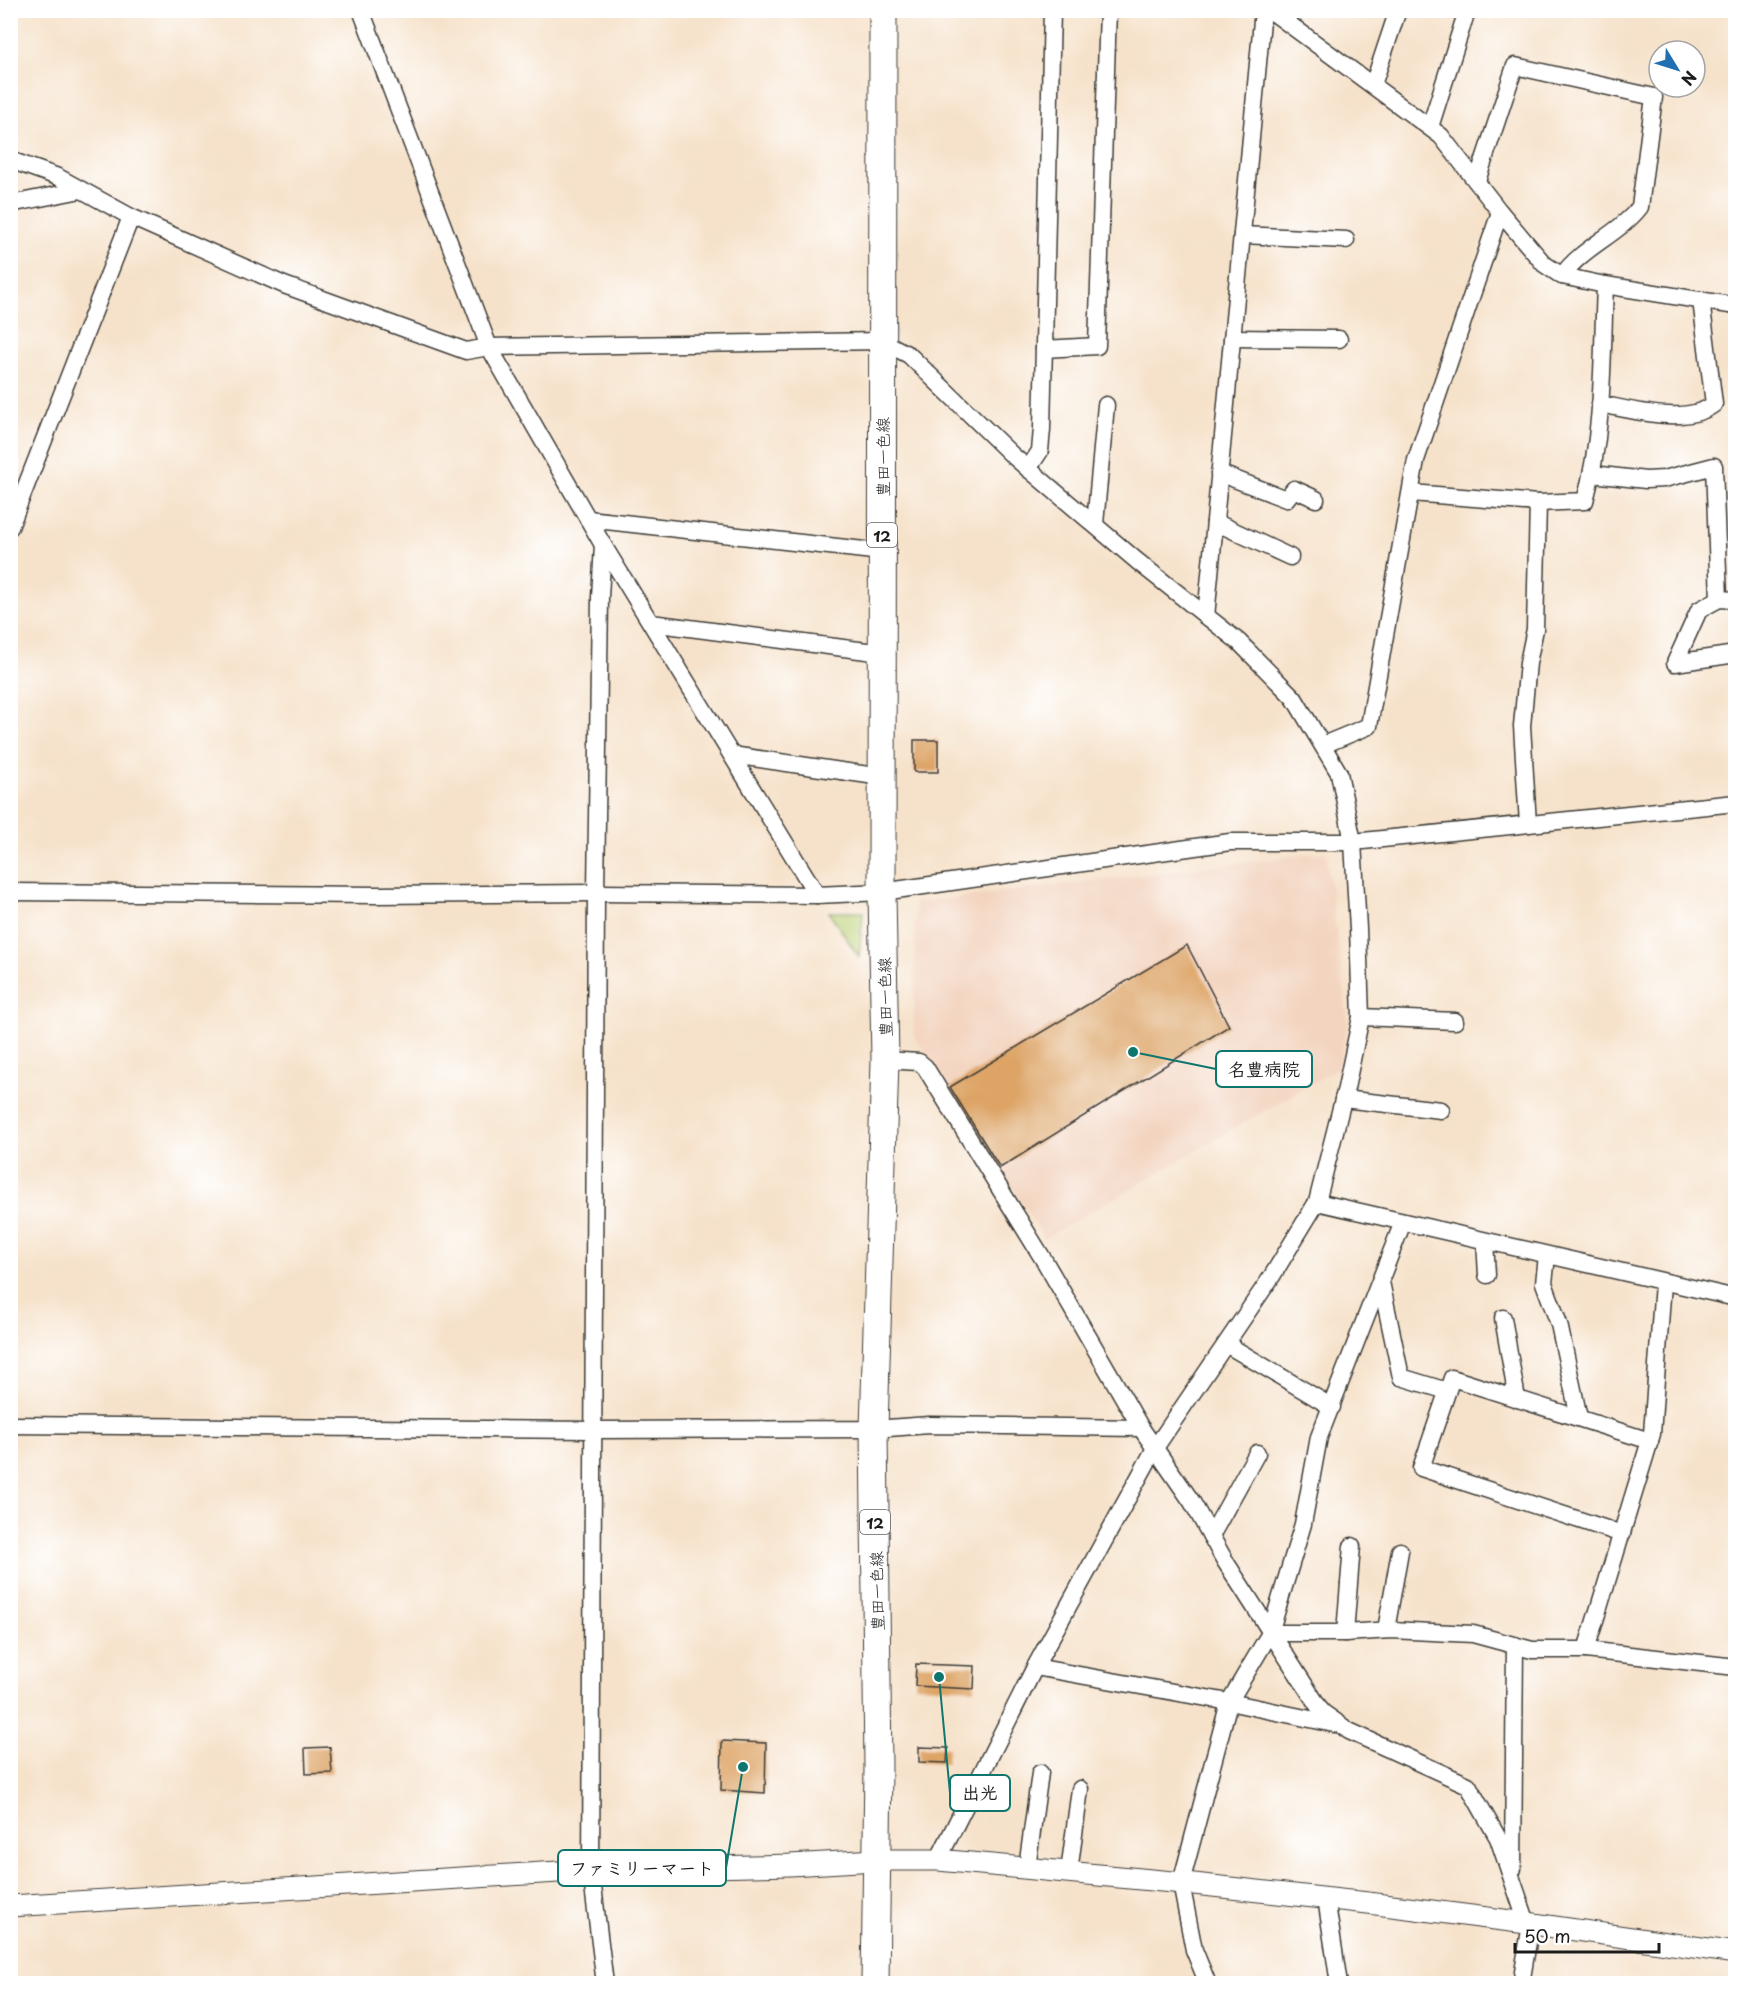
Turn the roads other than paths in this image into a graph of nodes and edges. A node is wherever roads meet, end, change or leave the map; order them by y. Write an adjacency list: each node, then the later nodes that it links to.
1 (361, 10): 26 (street)
2 (883, 10): 25 (main road, 豊田一色線 / 12)
3 (1052, 10): 27 (street)
4 (1108, 10): 27 (street)
5 (1263, 10): 17 (street)
6 (1270, 10): 9 (street)
7 (1398, 10): 9 (street)
8 (1466, 14): 10 (street)
9 (1373, 85): 10 (street)
10 (1430, 127): 12 (street)
11 (10, 160): 13 (street)
12 (1477, 181): 15 (street); 19 (street)
13 (81, 190): 14 (street); 16 (street)
14 (10, 204)
15 (1500, 212): 19 (street); 33 (street)
16 (131, 217): 26 (street); 39 (street)
17 (1242, 235): 18 (street); 23 (street)
18 (1346, 240)
19 (1562, 276): 20 (street)
20 (1605, 285): 21 (street); 28 (street)
21 (1701, 300): 22 (street); 28 (street)
22 (1736, 306)
23 (1232, 338): 24 (street); 31 (street)
24 (1339, 339)
25 (882, 341): 26 (street); 30 (street); 41 (main road, 豊田一色線 / 12)
26 (489, 347): 36 (street)
27 (1044, 349): 30 (street)
28 (1600, 404): 32 (street)
29 (1106, 405): 38 (street)
30 (1028, 469): 38 (street)
31 (1219, 473): 34 (street); 37 (street)
32 (1592, 474): 35 (street); 43 (street)
33 (1411, 493): 35 (street); 48 (street)
34 (1316, 499)
35 (1538, 503): 52 (street)
36 (588, 519): 40 (street); 41 (street)
37 (1215, 522): 42 (street); 44 (street)
38 (1095, 524): 44 (street)
39 (10, 527)
40 (603, 545): 45 (street); 56 (street)
41 (882, 552): 46 (main road, 豊田一色線 / 12)
42 (1290, 557)
43 (1727, 600): 47 (street)
44 (1206, 617): 48 (street)
45 (651, 623): 46 (street); 49 (street)
46 (882, 653): 50 (main road, 豊田一色線 / 12)
47 (1736, 654)
48 (1323, 745): 53 (street)
49 (732, 755): 50 (street); 57 (street)
50 (882, 777): 54 (main road, 豊田一色線 / 12)
51 (1736, 803): 52 (street)
52 (1528, 824): 53 (street)
53 (1353, 842): 54 (street); 58 (street)
54 (882, 891): 57 (street); 60 (main road, 豊田一色線 / 12)
55 (10, 892): 56 (street)
56 (596, 893): 57 (street); 80 (street)
57 (817, 895)
58 (1361, 1017): 59 (street); 61 (street)
59 (1455, 1021)
60 (885, 1060): 78 (street); 79 (main road, 豊田一色線 / 12)
61 (1343, 1099): 62 (street); 63 (street)
62 (1441, 1110)
63 (1317, 1202): 64 (street); 72 (street)
64 (1403, 1222): 65 (street); 68 (street)
65 (1485, 1241): 66 (street); 67 (street)
66 (1547, 1256): 69 (street); 76 (street)
67 (1487, 1275)
68 (1380, 1282): 73 (street); 75 (street)
69 (1663, 1283): 70 (street); 81 (street)
70 (1736, 1298)
71 (1503, 1318): 74 (street)
72 (1226, 1344): 75 (street); 82 (street)
73 (1447, 1391): 74 (street); 84 (street)
74 (1517, 1399): 76 (street)
75 (1332, 1407): 89 (street)
76 (1579, 1418): 81 (street)
77 (10, 1425): 80 (street)
78 (1141, 1428): 79 (street); 82 (street)
79 (874, 1429): 80 (street); 99 (main road, 豊田一色線 / 12)
80 (594, 1430): 102 (street)
81 (1650, 1441): 84 (street)
82 (1155, 1448): 85 (street); 93 (street)
83 (1257, 1453): 85 (street)
84 (1622, 1534): 92 (street)
85 (1211, 1536): 89 (street)
86 (1352, 1546): 90 (street)
87 (1400, 1551): 88 (street)
88 (1386, 1630): 90 (street); 91 (street)
89 (1270, 1633): 90 (street); 95 (street); 96 (street)
90 (1345, 1633)
91 (1515, 1646): 92 (street); 104 (street)
92 (1586, 1650): 94 (street)
93 (1035, 1667): 95 (street); 100 (street)
94 (1736, 1667)
95 (1229, 1702): 96 (street); 105 (street)
96 (1341, 1725): 104 (street)
97 (1040, 1773): 101 (street)
98 (1080, 1789): 103 (street)
99 (876, 1860): 100 (street); 102 (street); 111 (main road, 豊田一色線 / 12)
100 (938, 1860): 101 (street)
101 (1027, 1868): 103 (street)
102 (591, 1870): 107 (street); 110 (street)
103 (1069, 1872): 105 (street)
104 (1513, 1882): 108 (street)
105 (1181, 1883): 106 (street); 112 (street)
106 (1326, 1898): 108 (street); 113 (street)
107 (10, 1906)
108 (1529, 1923): 109 (street); 114 (street)
109 (1736, 1953)
110 (604, 1983)
111 (875, 1983)
112 (1208, 1983)
113 (1339, 1983)
114 (1521, 1983)

